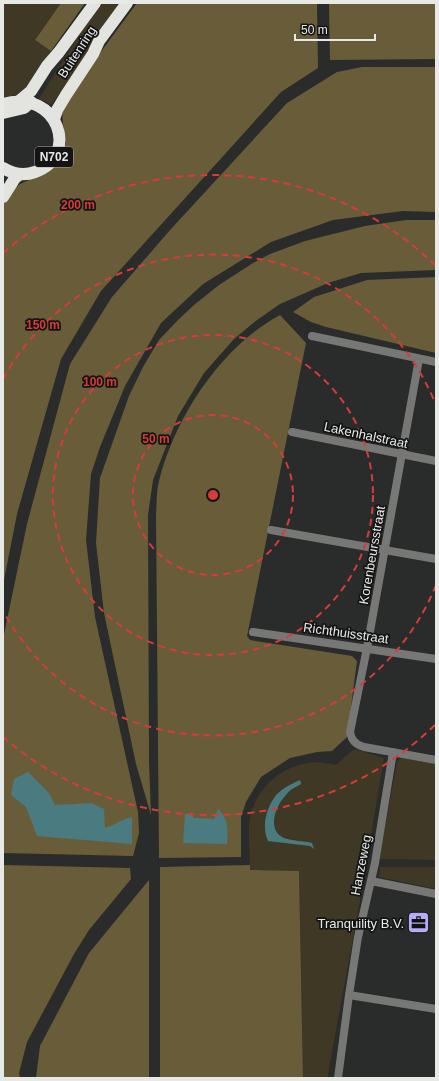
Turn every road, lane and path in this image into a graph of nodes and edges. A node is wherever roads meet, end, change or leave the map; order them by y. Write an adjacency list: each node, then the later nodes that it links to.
1 (96, 3): 3 (highway, Buitenring)
2 (127, 3): 6 (highway, Buitenring)
3 (25, 102): 4 (highway); 5 (highway); 6 (highway)
4 (3, 104)
5 (3, 113)
6 (54, 119): 8 (highway, N702)
7 (3, 168): 8 (highway, N702)
8 (20, 174): 9 (highway, N702)
9 (3, 197)
10 (312, 336): 11 (street)
11 (419, 359): 12 (street); 14 (street, Korenbeursstraat)
12 (436, 362)
13 (292, 432): 14 (street, Lakenhalstraat)
14 (402, 455): 15 (street, Lakenhalstraat); 17 (street, Korenbeursstraat)
15 (436, 461)
16 (271, 530): 17 (street)
17 (385, 551): 18 (street); 20 (street, Korenbeursstraat)
18 (436, 559)
19 (253, 632): 20 (street, Richthuisstraat)
20 (367, 648): 21 (street, Richthuisstraat); 22 (street, Korenbeursstraat)
21 (436, 659)
22 (393, 752): 23 (street); 24 (street, Hanzeweg)
23 (436, 760)
24 (371, 881): 25 (street); 26 (street, Hanzeweg)
25 (436, 894)
26 (349, 995): 27 (street); 28 (street, Hanzeweg)
27 (436, 1009)
28 (338, 1078)

